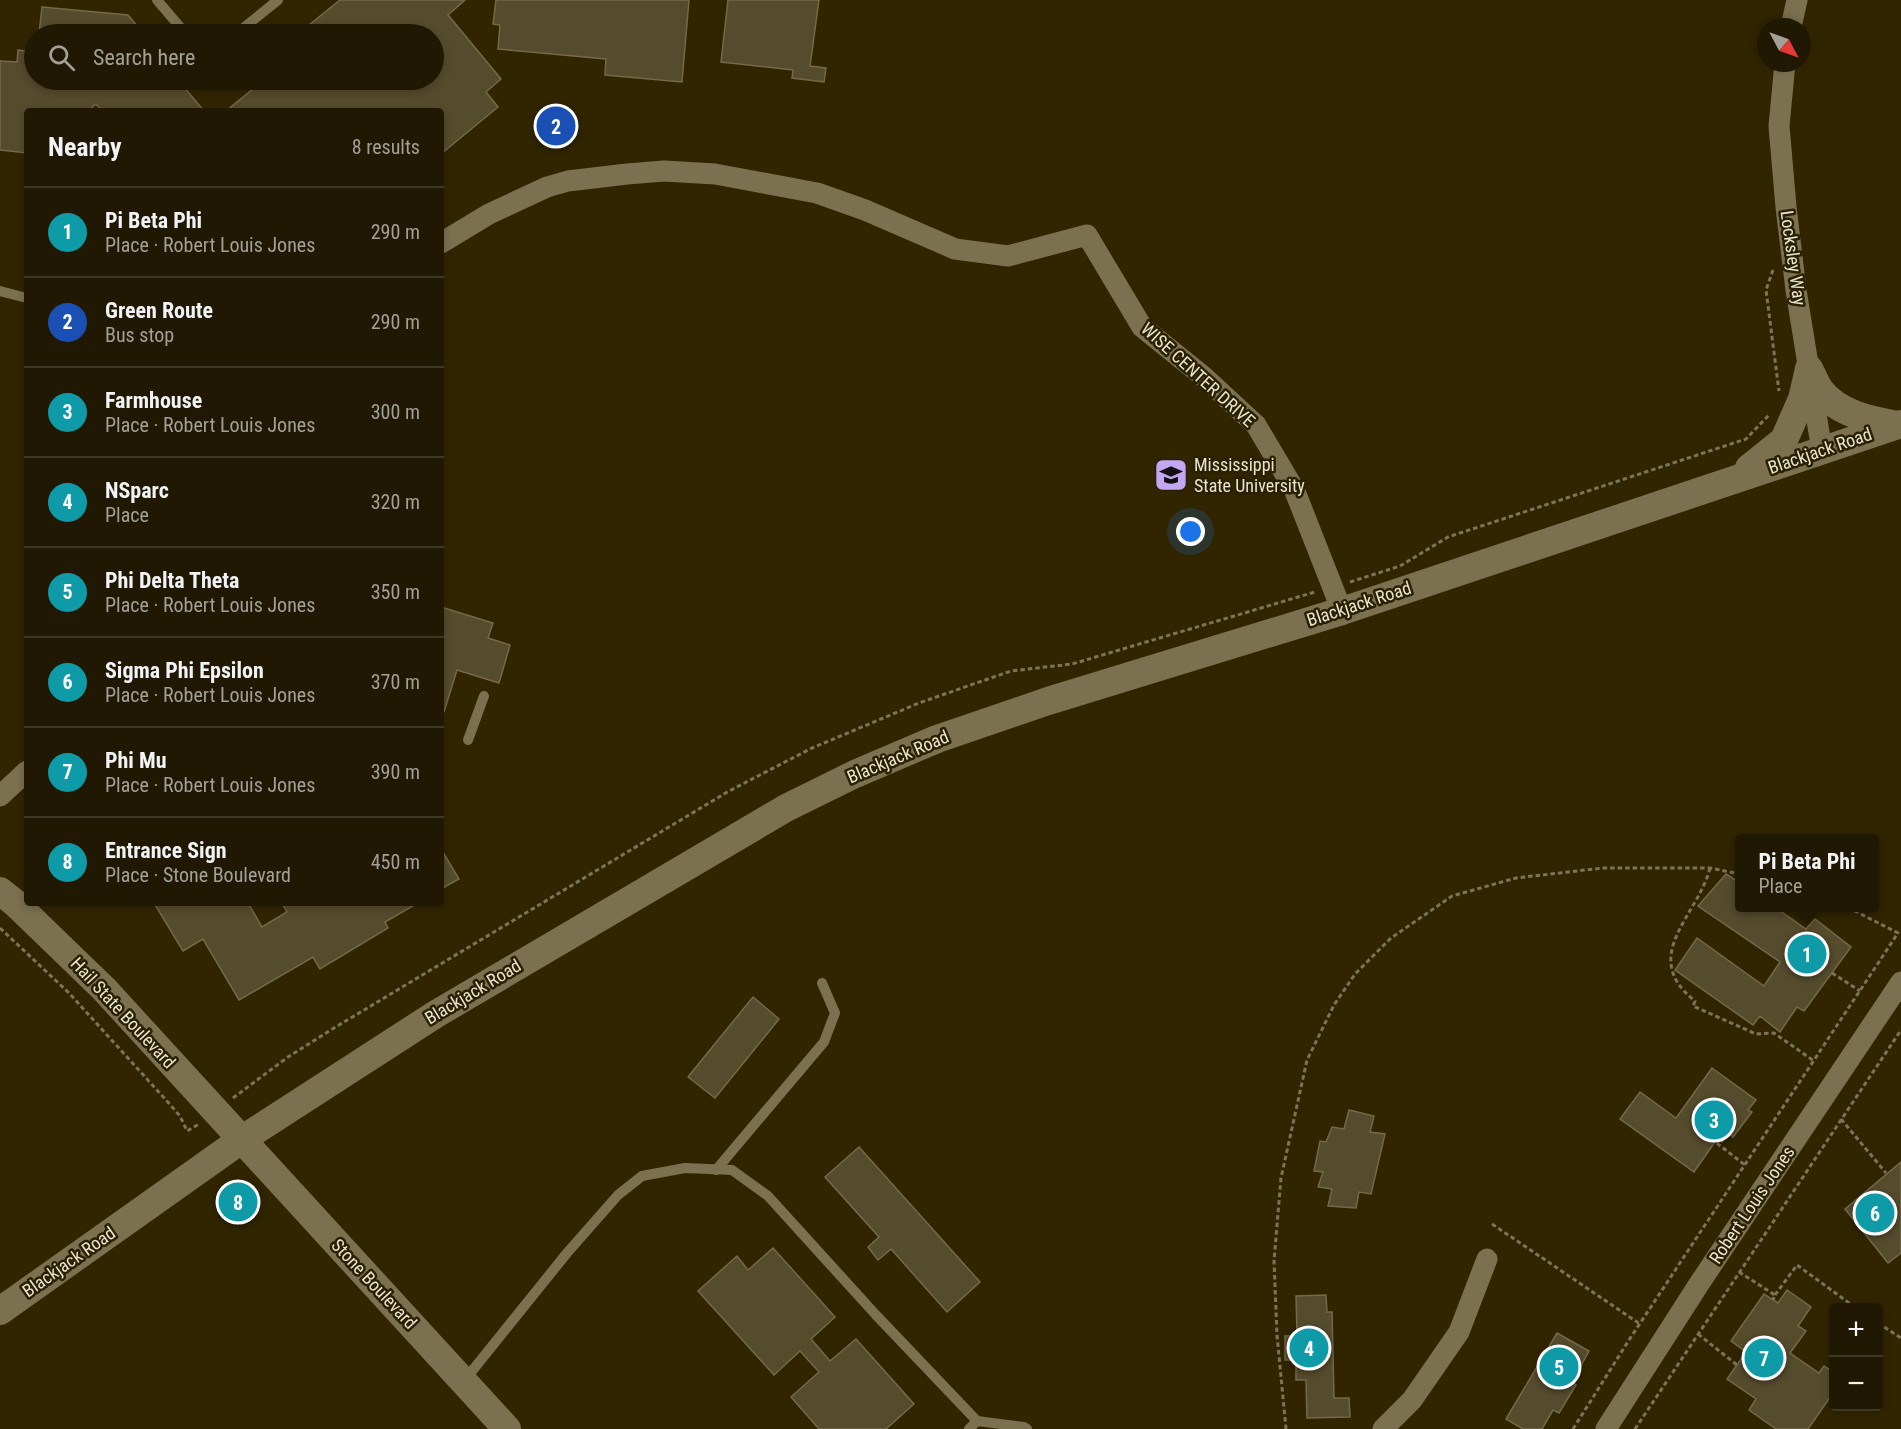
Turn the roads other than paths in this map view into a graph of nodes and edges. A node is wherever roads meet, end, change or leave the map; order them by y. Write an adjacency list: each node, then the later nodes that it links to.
1 (157, 0): 5 (lane)
2 (278, 0): 6 (lane)
3 (1797, 0): 4 (street)
4 (1793, 18)
5 (177, 24)
6 (248, 24)
7 (1784, 72): 11 (street, Locksley Way)
8 (444, 241): 15 (street, WISE CENTER DRIVE)
9 (0, 291): 10 (lane)
10 (24, 297)
11 (1809, 369): 12 (street); 13 (street, Locksley Way); 14 (street)
12 (1899, 424): 13 (street, Blackjack Road)
13 (1822, 451): 14 (street, Blackjack Road)
14 (1732, 481): 15 (street, Blackjack Road)
15 (1342, 611): 23 (street, Blackjack Road)
16 (484, 696): 17 (lane)
17 (468, 740)
18 (24, 774): 19 (street)
19 (0, 796)
20 (0, 891): 23 (street, Hail State Boulevard)
21 (1901, 982): 32 (street, Robert Louis Jones)
22 (822, 984): 24 (lane)
23 (241, 1140): 26 (street, Blackjack Road); 27 (street, Stone Boulevard)
24 (716, 1170): 27 (lane); 28 (lane)
25 (1487, 1259): 31 (street)
26 (0, 1311)
27 (464, 1381): 29 (street, Stone Boulevard)
28 (973, 1425): 30 (lane)
29 (507, 1429)
30 (1027, 1429)
31 (1383, 1429)
32 (1606, 1429)

